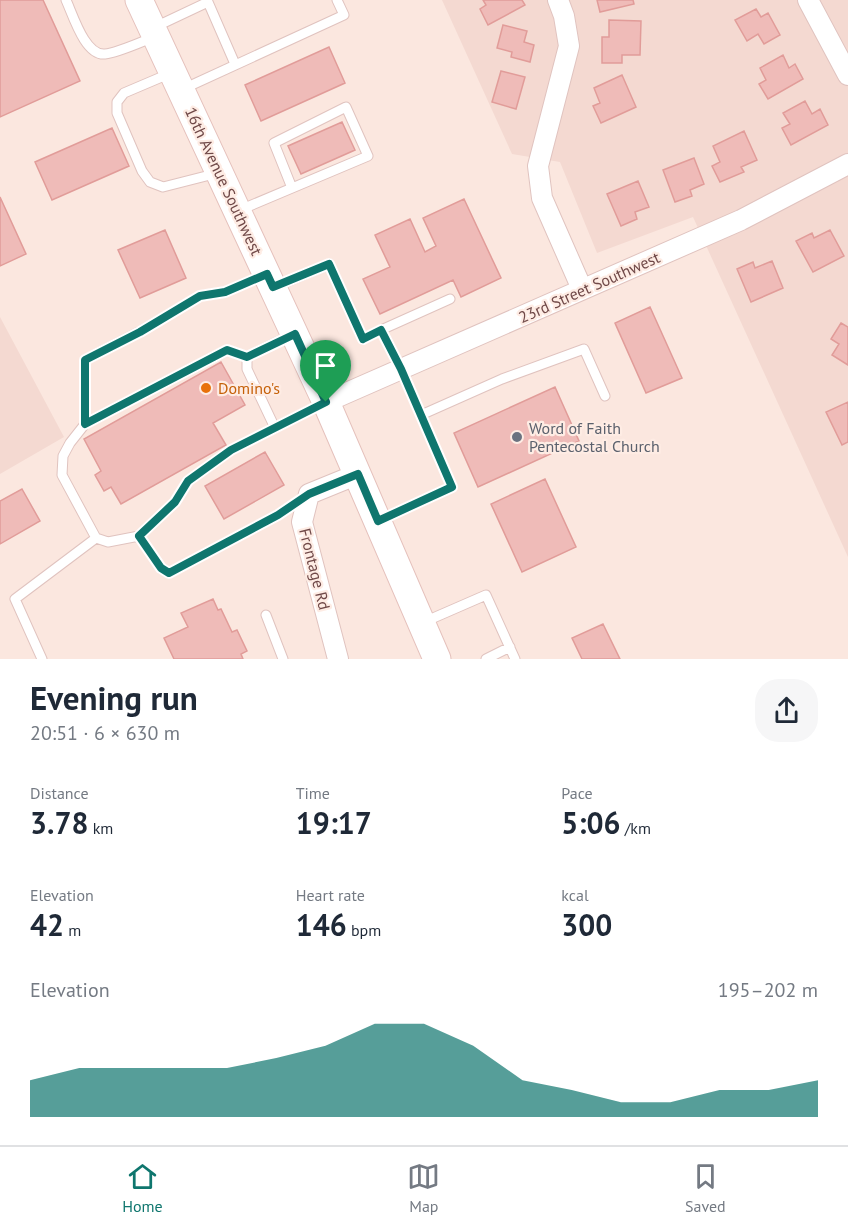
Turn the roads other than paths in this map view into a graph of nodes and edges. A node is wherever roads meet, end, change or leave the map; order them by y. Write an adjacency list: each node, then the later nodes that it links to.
1 (66, 0): 7 (lane)
2 (139, 0): 7 (main road, 16th Avenue Southwest)
3 (337, 0): 8 (lane)
4 (558, 0): 16 (street)
5 (808, 0): 9 (street)
6 (207, 1): 7 (lane); 8 (lane)
7 (154, 32): 10 (main road, 16th Avenue Southwest)
8 (235, 64): 10 (lane)
9 (848, 75)
10 (177, 81): 12 (main road, 16th Avenue Southwest); 12 (lane)
11 (848, 164): 16 (street, 23rd Street Southwest)
12 (220, 173): 14 (main road, 16th Avenue Southwest)
13 (292, 188): 13 (lane); 14 (lane)
14 (238, 211): 15 (main road, 16th Avenue Southwest)
15 (270, 280): 18 (lane); 19 (main road, 16th Avenue Southwest); 25 (lane)
16 (582, 289): 21 (street, 23rd Street Southwest)
17 (450, 298): 18 (lane)
18 (381, 330): 21 (lane)
19 (295, 334): 20 (lane); 23 (main road, 16th Avenue Southwest)
20 (247, 357): 25 (lane); 26 (lane)
21 (401, 369): 23 (street, 23rd Street Southwest); 24 (lane)
22 (605, 396): 24 (lane)
23 (326, 402): 26 (lane); 27 (main road, 16th Avenue Southwest)
24 (421, 415): 29 (lane)
25 (85, 424): 31 (lane)
26 (275, 428): 30 (lane)
27 (358, 474): 28 (street); 29 (main road, 16th Avenue Southwest)
28 (309, 494): 30 (lane); 37 (street, Frontage Rd)
29 (378, 521): 33 (main road, 16th Avenue Southwest)
30 (139, 536): 31 (lane)
31 (96, 538): 35 (lane)
32 (266, 615): 36 (lane)
33 (422, 622): 34 (lane); 38 (main road, 16th Avenue Southwest)
34 (510, 647): 39 (lane); 40 (lane)
35 (42, 659)
36 (283, 659)
37 (337, 659)
38 (437, 659)
39 (486, 659)
40 (515, 659)

